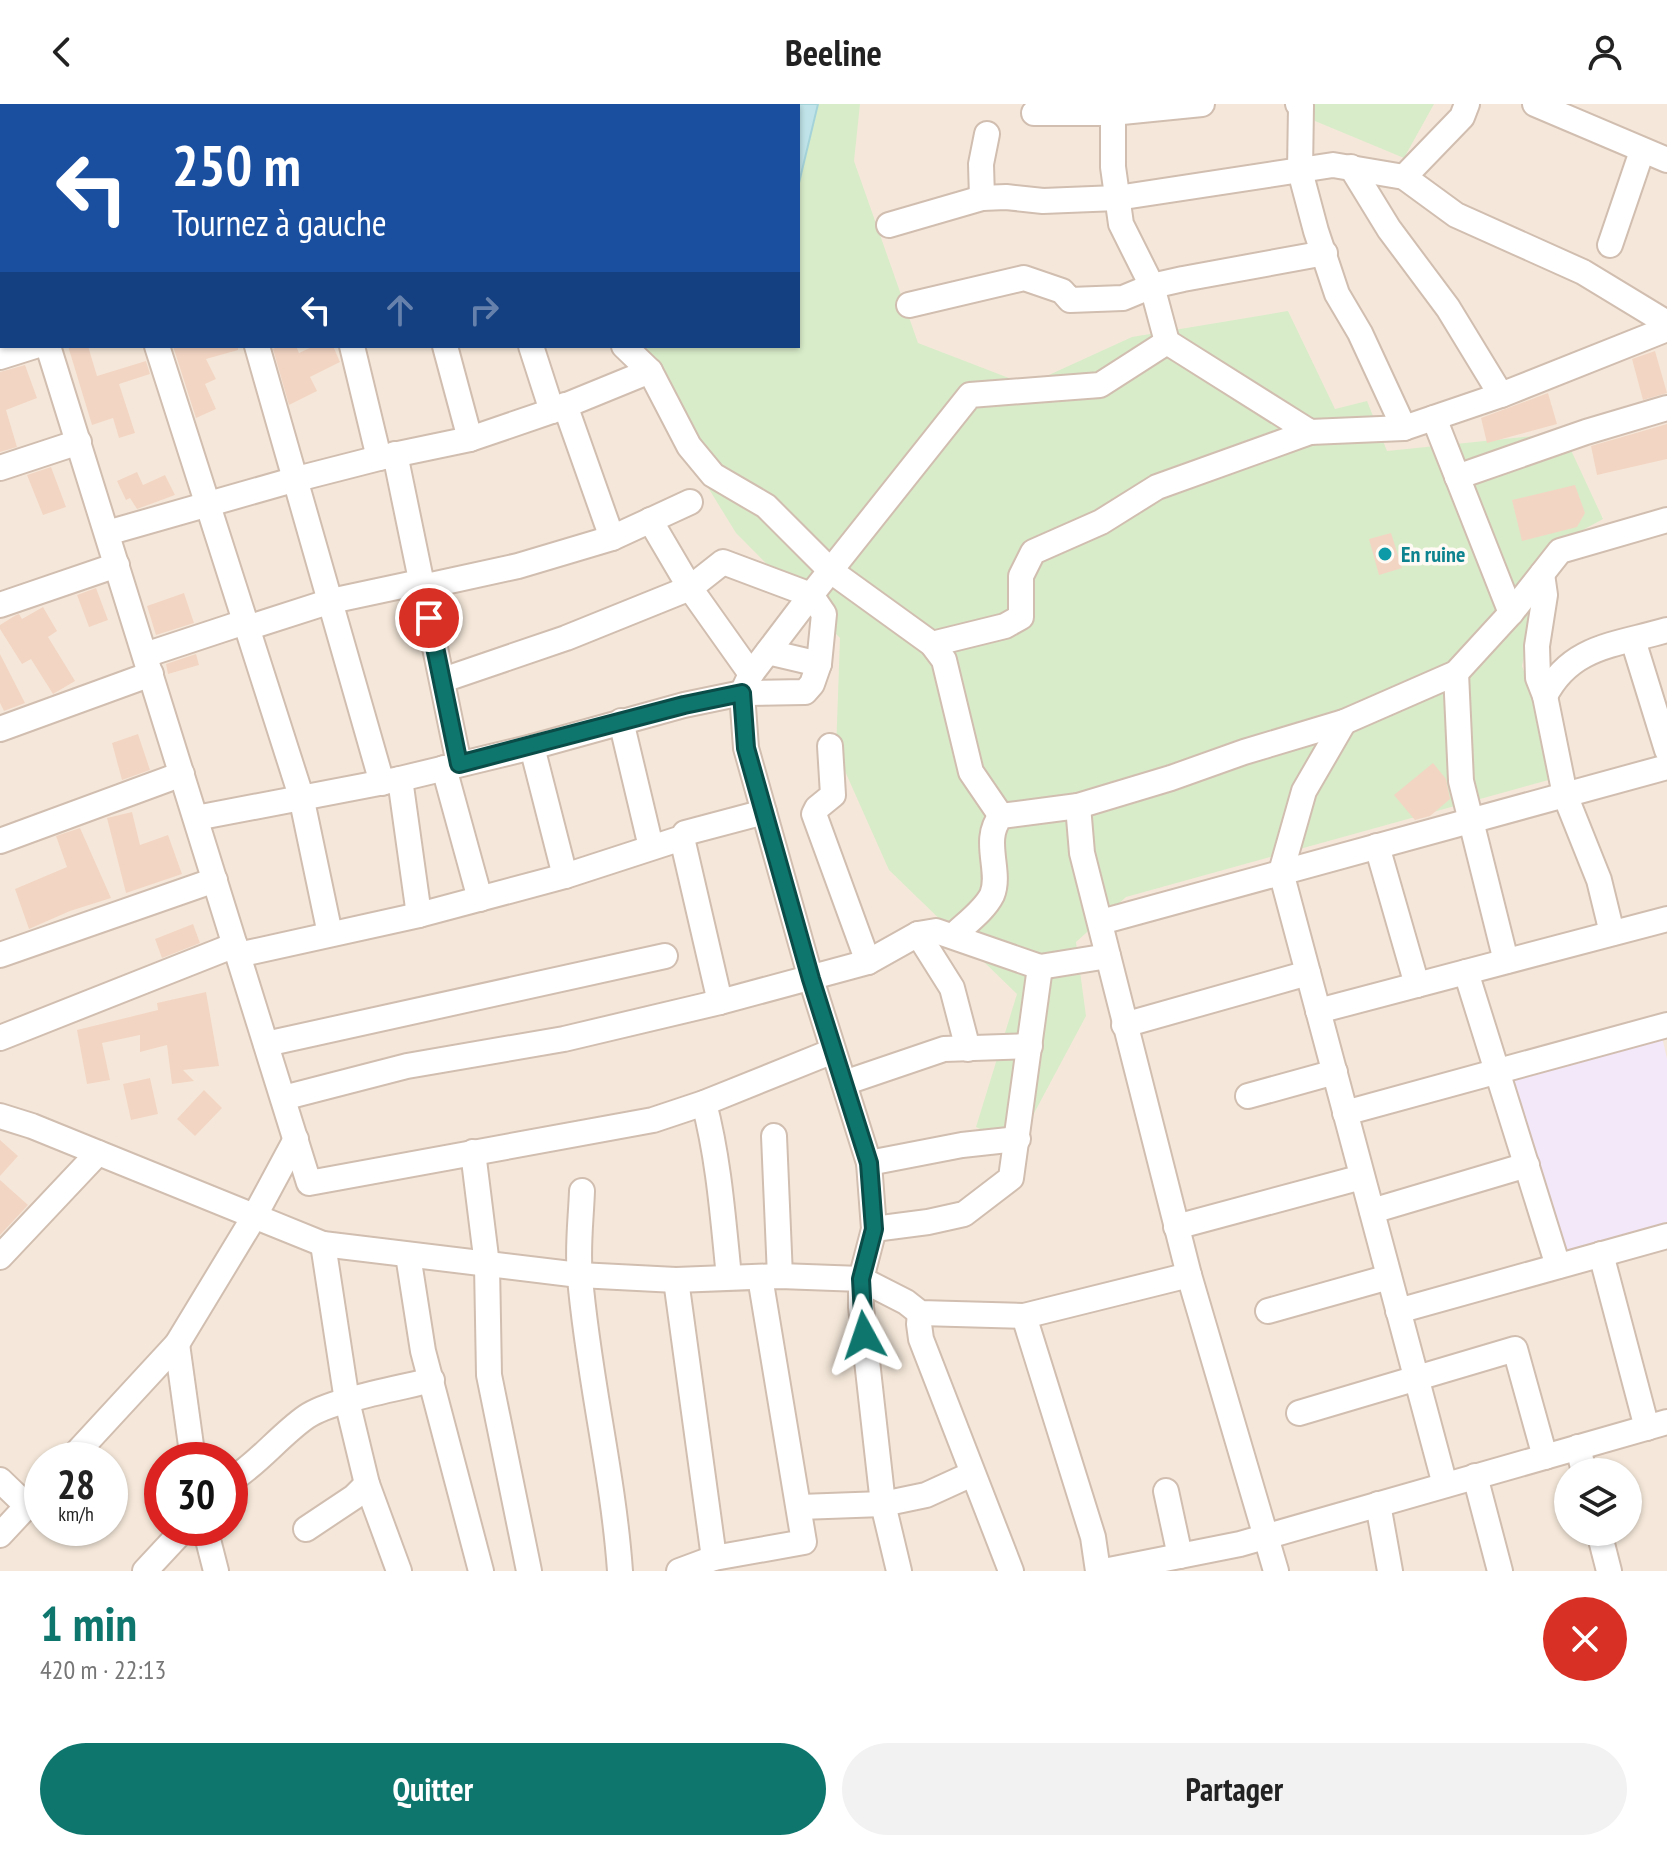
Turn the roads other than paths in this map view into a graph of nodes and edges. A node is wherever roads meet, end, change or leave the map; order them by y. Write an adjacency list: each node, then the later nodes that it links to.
1 (1202, 104): 5 (street)
2 (1298, 104): 11 (street)
3 (1467, 104): 12 (street)
4 (1535, 104): 8 (street)
5 (1112, 109): 6 (street); 14 (street)
6 (1034, 113)
7 (987, 134): 13 (street)
8 (1642, 151): 9 (street); 16 (street)
9 (1667, 160)
10 (1351, 167): 11 (street); 12 (street); 32 (street)
11 (1300, 171): 14 (street); 17 (street)
12 (1404, 177): 20 (street)
13 (982, 198): 14 (street); 15 (street)
14 (1117, 198): 18 (street)
15 (889, 225)
16 (1610, 245)
17 (1325, 253): 18 (street); 36 (street)
18 (1152, 286): 19 (street); 21 (street)
19 (909, 305)
20 (1667, 326): 32 (street)
21 (1167, 342): 37 (street); 51 (street)
22 (29, 348): 30 (street)
23 (49, 348): 39 (street)
24 (158, 348): 45 (street)
25 (258, 348): 43 (street)
26 (353, 348): 40 (street)
27 (446, 348): 38 (street)
28 (532, 348): 33 (street)
29 (626, 348): 31 (street)
30 (0, 357)
31 (650, 371): 33 (street); 51 (street)
32 (1501, 395): 35 (street)
33 (558, 408): 38 (street); 49 (street)
34 (1667, 408): 42 (street)
35 (1434, 418): 36 (street); 42 (street)
36 (1404, 428): 37 (street)
37 (1310, 432): 62 (street)
38 (470, 439): 40 (street)
39 (79, 442): 41 (street); 48 (street)
40 (387, 456): 43 (street); 53 (street)
41 (0, 468)
42 (1457, 477): 58 (street)
43 (293, 480): 45 (street); 56 (street)
44 (690, 502): 46 (street)
45 (207, 506): 48 (street); 59 (street)
46 (650, 520): 49 (street); 54 (street)
47 (1667, 520): 52 (street)
48 (107, 533): 50 (street)
49 (612, 538): 53 (street)
50 (117, 565): 57 (street); 65 (street)
51 (831, 571): 55 (street); 62 (street)
52 (1542, 574): 58 (street); 69 (street)
53 (421, 585): 56 (street); 67 (street)
54 (690, 588): 55 (street); 67 (street); 68 (street)
55 (811, 595): 63 (street); 64 (street)
56 (331, 601): 59 (street); 79 (street)
57 (0, 605)
58 (1511, 613): 66 (street)
59 (246, 625): 65 (street); 81 (street)
60 (1667, 630): 61 (street)
61 (1633, 640): 69 (street); 75 (street)
62 (932, 644): 84 (street)
63 (768, 652): 64 (street); 68 (street)
64 (819, 664): 68 (street)
65 (148, 665): 72 (street); 78 (street)
66 (1456, 673): 71 (street); 86 (street)
67 (443, 680): 76 (street)
68 (746, 683): 70 (street); 83 (street)
69 (1545, 696): 80 (street)
70 (621, 721): 74 (street); 90 (street)
71 (1344, 722): 82 (street); 91 (street)
72 (0, 729)
73 (830, 746): 107 (street)
74 (532, 747): 76 (street); 92 (street)
75 (1667, 750)
76 (452, 766): 79 (street); 94 (street)
77 (1667, 767): 80 (street)
78 (182, 774): 85 (street); 88 (street)
79 (391, 781): 81 (street); 95 (street)
80 (1565, 795): 86 (street); 98 (street)
81 (301, 796): 85 (street); 99 (street)
82 (1078, 806): 84 (street); 97 (street)
83 (764, 812): 87 (street); 111 (street)
84 (1001, 816): 101 (street)
85 (196, 818): 93 (street)
86 (1471, 821): 89 (street); 106 (street)
87 (682, 838): 90 (street); 113 (street)
88 (0, 841)
89 (1377, 846): 91 (street); 112 (street)
90 (651, 847): 92 (street)
91 (1281, 872): 97 (street); 110 (street)
92 (565, 876): 94 (street)
93 (215, 880): 102 (street); 103 (street)
94 (480, 899): 95 (street)
95 (419, 915): 99 (street)
96 (1667, 919): 98 (street)
97 (1101, 922): 105 (street)
98 (1612, 933): 106 (street)
99 (330, 934): 102 (street)
100 (918, 934): 101 (street); 107 (street); 120 (street)
101 (953, 936): 108 (street)
102 (237, 950): 117 (street); 118 (street)
103 (0, 955)
104 (665, 956): 118 (street)
105 (1108, 956): 108 (street); 115 (street)
106 (1506, 961): 109 (street)
107 (868, 962): 111 (street)
108 (1040, 967): 119 (street)
109 (1466, 972): 112 (street); 122 (street)
110 (1308, 973): 114 (street); 115 (street)
111 (811, 979): 113 (street); 121 (street)
112 (1417, 985): 114 (street)
113 (720, 1002): 126 (street)
114 (1318, 1011): 123 (street)
115 (1124, 1025): 141 (street)
116 (1667, 1025): 122 (street)
117 (0, 1038)
118 (266, 1044): 126 (street)
119 (1030, 1046): 120 (street); 132 (street)
120 (968, 1049): 124 (street)
121 (833, 1051): 124 (street); 127 (street)
122 (1497, 1071): 128 (street); 136 (street)
123 (1335, 1072): 125 (street); 128 (street)
124 (844, 1083): 135 (street)
125 (1248, 1096)
126 (283, 1098): 131 (street)
127 (704, 1103): 133 (street); 152 (street)
128 (1345, 1113): 137 (street)
129 (0, 1116): 134 (street)
130 (774, 1136): 153 (street)
131 (296, 1139): 133 (street); 140 (street)
132 (1018, 1139): 135 (street); 142 (street)
133 (473, 1152): 148 (street)
134 (98, 1153): 140 (street); 147 (street)
135 (869, 1163): 142 (street)
136 (1527, 1165): 139 (street); 149 (street)
137 (1362, 1177): 139 (street); 141 (street)
138 (582, 1191): 150 (street)
139 (1372, 1211): 154 (street)
140 (254, 1217): 144 (street); 161 (street)
141 (1176, 1227): 151 (street)
142 (874, 1229): 155 (street)
143 (1667, 1236): 145 (street)
144 (323, 1244): 146 (street); 164 (street)
145 (1601, 1254): 149 (street); 166 (street)
146 (408, 1255): 148 (street); 163 (street)
147 (0, 1257)
148 (487, 1265): 150 (street); 197 (street)
149 (1558, 1266): 158 (street)
150 (579, 1275): 156 (street); 198 (street)
151 (1189, 1275): 160 (street); 186 (street)
152 (729, 1277): 153 (street); 156 (street)
153 (770, 1277): 155 (street); 182 (street)
154 (1389, 1277): 157 (street); 158 (street)
155 (861, 1279): 159 (street); 180 (street)
156 (676, 1280): 191 (street)
157 (1268, 1311)
158 (1398, 1311): 162 (street)
159 (920, 1313): 160 (street); 173 (street)
160 (1024, 1316): 202 (street)
161 (177, 1344): 167 (street); 168 (street)
162 (1416, 1379): 165 (street); 170 (street); 177 (street)
163 (432, 1380): 164 (street); 196 (street)
164 (347, 1401): 172 (street); 176 (street)
165 (1299, 1413)
166 (1657, 1425): 169 (street)
167 (87, 1442)
168 (191, 1442)
169 (1578, 1447): 170 (street); 171 (street)
170 (1545, 1457): 174 (street)
171 (1581, 1458)
172 (248, 1470)
173 (972, 1474): 180 (street); 201 (street)
174 (1475, 1476): 177 (street); 206 (street)
175 (0, 1480): 179 (street)
176 (367, 1484): 184 (street); 195 (street)
177 (1445, 1485): 181 (street)
178 (1166, 1491): 190 (street)
179 (24, 1492)
180 (883, 1504): 182 (street); 200 (street)
181 (1378, 1504): 186 (street); 205 (street)
182 (800, 1507): 191 (street)
183 (24, 1510): 185 (street)
184 (306, 1529)
185 (0, 1535)
186 (1266, 1535): 190 (street); 204 (street)
187 (168, 1546): 193 (street)
188 (210, 1546): 194 (street)
189 (1603, 1546): 207 (street)
190 (1180, 1556): 192 (street)
191 (714, 1558): 199 (street)
192 (1136, 1569): 203 (street)
193 (145, 1571)
194 (216, 1571)
195 (399, 1571)
196 (481, 1571)
197 (529, 1571)
198 (620, 1571)
199 (679, 1571)
200 (899, 1571)
201 (1011, 1571)
202 (1098, 1571)
203 (1104, 1571)
204 (1276, 1571)
205 (1390, 1571)
206 (1500, 1571)
207 (1609, 1571)

